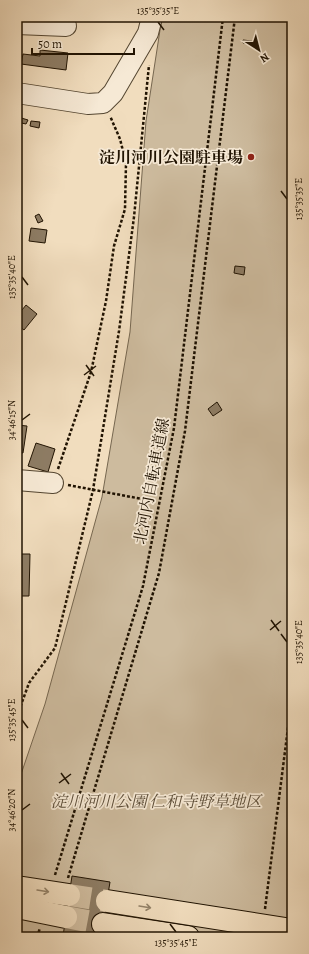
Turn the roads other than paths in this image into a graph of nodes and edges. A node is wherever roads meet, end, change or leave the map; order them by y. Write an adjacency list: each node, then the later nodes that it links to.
1 (165, 17): 3 (street)
2 (17, 24): 4 (street)
3 (150, 25): 5 (street)
4 (66, 26)
5 (17, 93)
6 (17, 480): 7 (street)
7 (53, 483)
8 (68, 890): 9 (main road, one-way to 8, bridge)
9 (17, 897): 11 (main road, bridge)
10 (107, 901): 13 (main road, one-way to 13, bridge)
11 (66, 917)
12 (103, 924): 14 (main road)
13 (292, 930)
14 (188, 937)

